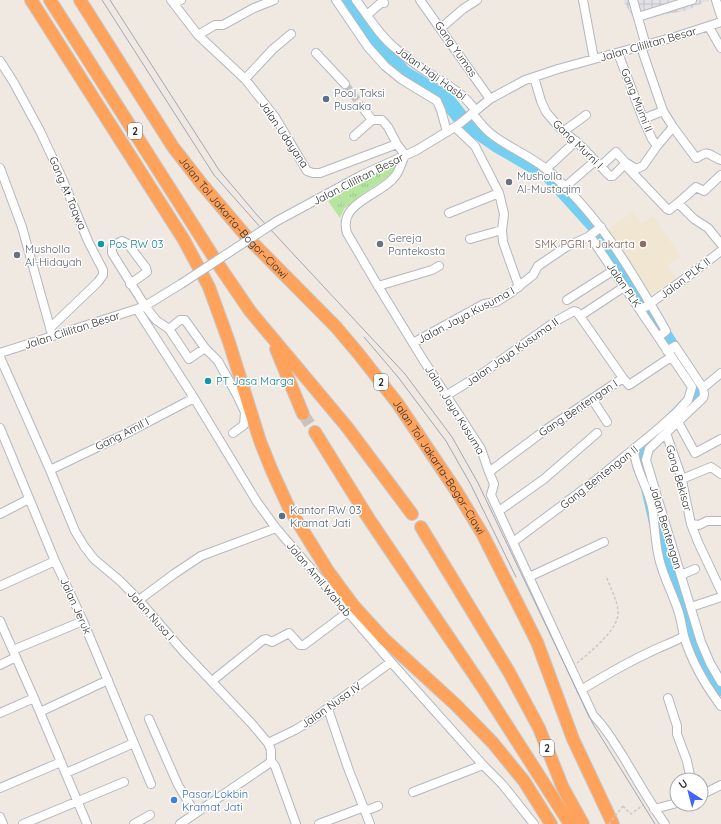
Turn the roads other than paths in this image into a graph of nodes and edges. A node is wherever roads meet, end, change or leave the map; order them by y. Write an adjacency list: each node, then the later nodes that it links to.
1 (31, 0): 174 (highway)
2 (50, 0): 78 (highway, 2)
3 (80, 0): 177 (highway, Jalan Tol Jakarta–Bogor–Ciawi / 2)
4 (274, 0): 22 (street)
5 (336, 0): 41 (street)
6 (356, 0): 15 (street, Jalan Haji Hasbi)
7 (420, 0): 20 (street, Gang Yumas)
8 (477, 0): 20 (street)
9 (583, 0): 27 (street)
10 (633, 0): 17 (street)
11 (692, 0): 17 (street)
12 (716, 0): 16 (street)
13 (175, 1): 22 (street, Jalan Udayana)
14 (384, 3): 15 (street)
15 (367, 15): 35 (street, Jalan Haji Hasbi)
16 (721, 16)
17 (638, 17): 23 (street)
18 (721, 22): 19 (street, Jalan Cililitan Besar)
19 (709, 27): 23 (street, Jalan Cililitan Besar); 24 (street)
20 (441, 28): 32 (street, Gang Yumas)
21 (291, 34): 30 (street)
22 (198, 35): 30 (street, Jalan Udayana)
23 (644, 46): 26 (street, Jalan Cililitan Besar); 34 (street)
24 (721, 48)
25 (316, 53): 31 (street)
26 (618, 53): 27 (street, Jalan Cililitan Besar); 37 (street, Gang Murni II)
27 (594, 59): 29 (street, Jalan Cililitan Besar)
28 (0, 62): 76 (street, Gang At Taqwa)
29 (534, 77): 32 (street, Jalan Cililitan Besar); 42 (street, Gang Murni I)
30 (245, 79): 45 (street, Jalan Udayana)
31 (345, 84)
32 (490, 99): 35 (street, Jalan Cililitan Besar)
33 (363, 108): 38 (street)
34 (663, 111): 37 (street); 40 (street)
35 (472, 112): 39 (street, Jalan Cililitan Besar); 51 (street, Jalan Haji Hasbi)
36 (586, 115): 42 (street)
37 (643, 119): 46 (street, Gang Murni II)
38 (372, 120): 43 (street); 45 (street)
39 (457, 126): 41 (street, Jalan Cililitan Besar); 55 (street)
40 (673, 127): 46 (street); 48 (street)
41 (447, 132): 47 (street, Jalan Cililitan Besar)
42 (564, 132): 44 (street, Gang Murni I)
43 (354, 136)
44 (576, 141): 49 (street, Gang Murni I); 51 (street)
45 (397, 144): 47 (street)
46 (657, 146): 49 (street)
47 (405, 155): 68 (street, Jalan Jaya Kusuma); 73 (street, Jalan Cililitan Besar, bridge)
48 (721, 160)
49 (598, 163): 54 (street); 56 (street, Gang Murni I)
50 (0, 168): 53 (street)
51 (546, 169): 54 (street, Jalan PLK)
52 (721, 175): 56 (street)
53 (3, 187): 76 (street)
54 (565, 187): 58 (street, Jalan PLK)
55 (499, 193): 57 (street); 59 (street)
56 (678, 203): 62 (street)
57 (449, 213)
58 (599, 228): 60 (street); 65 (street, Jalan PLK)
59 (502, 230): 61 (street); 69 (street)
60 (589, 236): 66 (street, Jalan PLK); 69 (street)
61 (470, 239)
62 (721, 244)
63 (721, 251): 72 (street, Jalan PLK II)
64 (438, 266): 68 (street)
65 (628, 268): 66 (street, Jalan PLK); 72 (street, Jalan PLK)
66 (616, 273): 70 (street, Jalan PLK); 71 (street)
67 (130, 284): 67 (street); 73 (street)
68 (378, 286): 79 (street, Jalan Jaya Kusuma)
69 (519, 287): 79 (street, Jalan Jaya Kusuma I)
70 (624, 287): 72 (street, Jalan PLK); 74 (street, Jalan Jaya Kusuma II)
71 (567, 300)
72 (646, 307): 77 (street, Jalan PLK); 77 (street)
73 (141, 308): 75 (street); 76 (street, Jalan Cililitan Besar); 88 (street, Jalan Amil Wahab)
74 (578, 314): 85 (street, Gang Bentengan I); 87 (street, Jalan Jaya Kusuma II)
75 (169, 328): 80 (street); 80 (street)
76 (52, 332): 82 (street, Jalan Cililitan Besar)
77 (662, 335): 81 (street, Jalan PLK)
78 (272, 338): 91 (highway, 2); 109 (highway, 2)
79 (413, 343): 87 (street, Jalan Jaya Kusuma)
80 (205, 348): 96 (street)
81 (671, 350): 85 (street); 86 (street, Jalan PLK)
82 (0, 354)
83 (0, 357): 102 (street, Jalan Nusa I)
84 (721, 373): 86 (street)
85 (623, 378): 89 (street, Gang Bentengan I)
86 (697, 387): 90 (street); 90 (street, Jalan Bentengan)
87 (447, 395): 103 (street, Jalan Jaya Kusuma)
88 (194, 398): 102 (street, Gang Amil I); 113 (street, Jalan Amil Wahab)
89 (592, 399): 92 (street); 103 (street, Gang Bentengan I)
90 (684, 411): 93 (street, Jalan Bentengan); 101 (street, Gang Bentengan II)
91 (303, 414)
92 (607, 422)
93 (678, 422): 98 (street, Jalan Bentengan); 100 (street)
94 (0, 428): 99 (street, Jalan Jeruk)
95 (315, 432): 175 (highway, 2)
96 (233, 433)
97 (597, 433): 107 (street)
98 (666, 433): 105 (street, Gang Bekisar); 118 (street, Jalan Bentengan)
99 (2, 439): 106 (street, Jalan Jeruk)
100 (721, 439)
101 (634, 450): 114 (street, Gang Bentengan II); 126 (street, Jalan Bentengan)
102 (50, 470): 123 (street, Jalan Nusa I)
103 (489, 472): 107 (street, Jalan Jaya Kusuma)
104 (721, 474): 105 (street)
105 (682, 479): 111 (street, Gang Bekisar)
106 (29, 499): 108 (street); 116 (street, Jalan Jeruk)
107 (499, 511): 114 (street, Jalan Jaya Kusuma)
108 (0, 514)
109 (412, 514)
110 (721, 521): 111 (street, Gang Bekisar)
111 (691, 524): 121 (street, Gang Bekisar)
112 (421, 527): 176 (highway, 2)
113 (276, 528): 123 (street); 125 (street, Jalan Amil Wahab)
114 (513, 542): 119 (street, Jalan Jaya Kusuma)
115 (604, 542): 119 (street)
116 (56, 561): 120 (street); 128 (street, Jalan Jeruk)
117 (695, 569): 118 (street)
118 (681, 575): 124 (street, Jalan Bentengan)
119 (529, 577): 136 (street, Jalan Jaya Kusuma)
120 (0, 586)
121 (721, 592)
122 (721, 597): 124 (street)
123 (139, 600): 134 (street, Jalan Nusa I)
124 (691, 607): 126 (street, Jalan Bentengan)
125 (348, 612): 131 (street, Jalan Amil Wahab); 134 (street)
126 (687, 617): 129 (street, Jalan Bentengan); 135 (street, Jalan Bentengan)
127 (0, 621): 130 (street)
128 (83, 621): 130 (street); 133 (street, Jalan Jeruk)
129 (684, 636): 136 (street); 139 (street, Jalan Bentengan)
130 (15, 654): 132 (street); 137 (street)
131 (391, 662): 140 (street, Jalan Nusa IV); 148 (street, Jalan Amil Wahab)
132 (0, 665)
133 (108, 680): 141 (street); 144 (street, Jalan Jeruk)
134 (212, 681): 145 (street, Jalan Nusa I)
135 (721, 682)
136 (581, 690): 161 (street, Jalan Jaya Kusuma)
137 (34, 698): 141 (street); 142 (street)
138 (668, 698): 149 (street)
139 (721, 706)
140 (328, 709): 145 (street, Jalan Nusa IV); 160 (street)
141 (40, 712): 147 (street)
142 (0, 713)
143 (149, 719): 162 (street)
144 (134, 743): 150 (street); 152 (street, Jalan Jeruk)
145 (268, 743): 146 (street)
146 (271, 761): 162 (street); 170 (street)
147 (61, 762): 150 (street); 154 (street)
148 (483, 765): 156 (street); 173 (street, Jalan Amil Wahab)
149 (689, 772)
150 (66, 773): 157 (street)
151 (124, 782): 157 (street)
152 (151, 784)
153 (721, 785): 155 (street)
154 (0, 788)
155 (709, 791)
156 (413, 792)
157 (78, 801): 166 (street); 167 (street)
158 (669, 805): 161 (street)
159 (378, 806): 160 (street)
160 (364, 809): 171 (street); 172 (street)
161 (654, 809): 178 (street, Jalan Jaya Kusuma)
162 (195, 813): 169 (street)
163 (150, 815): 168 (street)
164 (0, 818): 165 (street)
165 (3, 824)
166 (23, 824)
167 (87, 824)
168 (134, 824)
169 (180, 824)
170 (296, 824)
171 (319, 824)
172 (370, 824)
173 (534, 824)
174 (551, 824)
175 (570, 824)
176 (583, 824)
177 (613, 824)
178 (665, 824)

